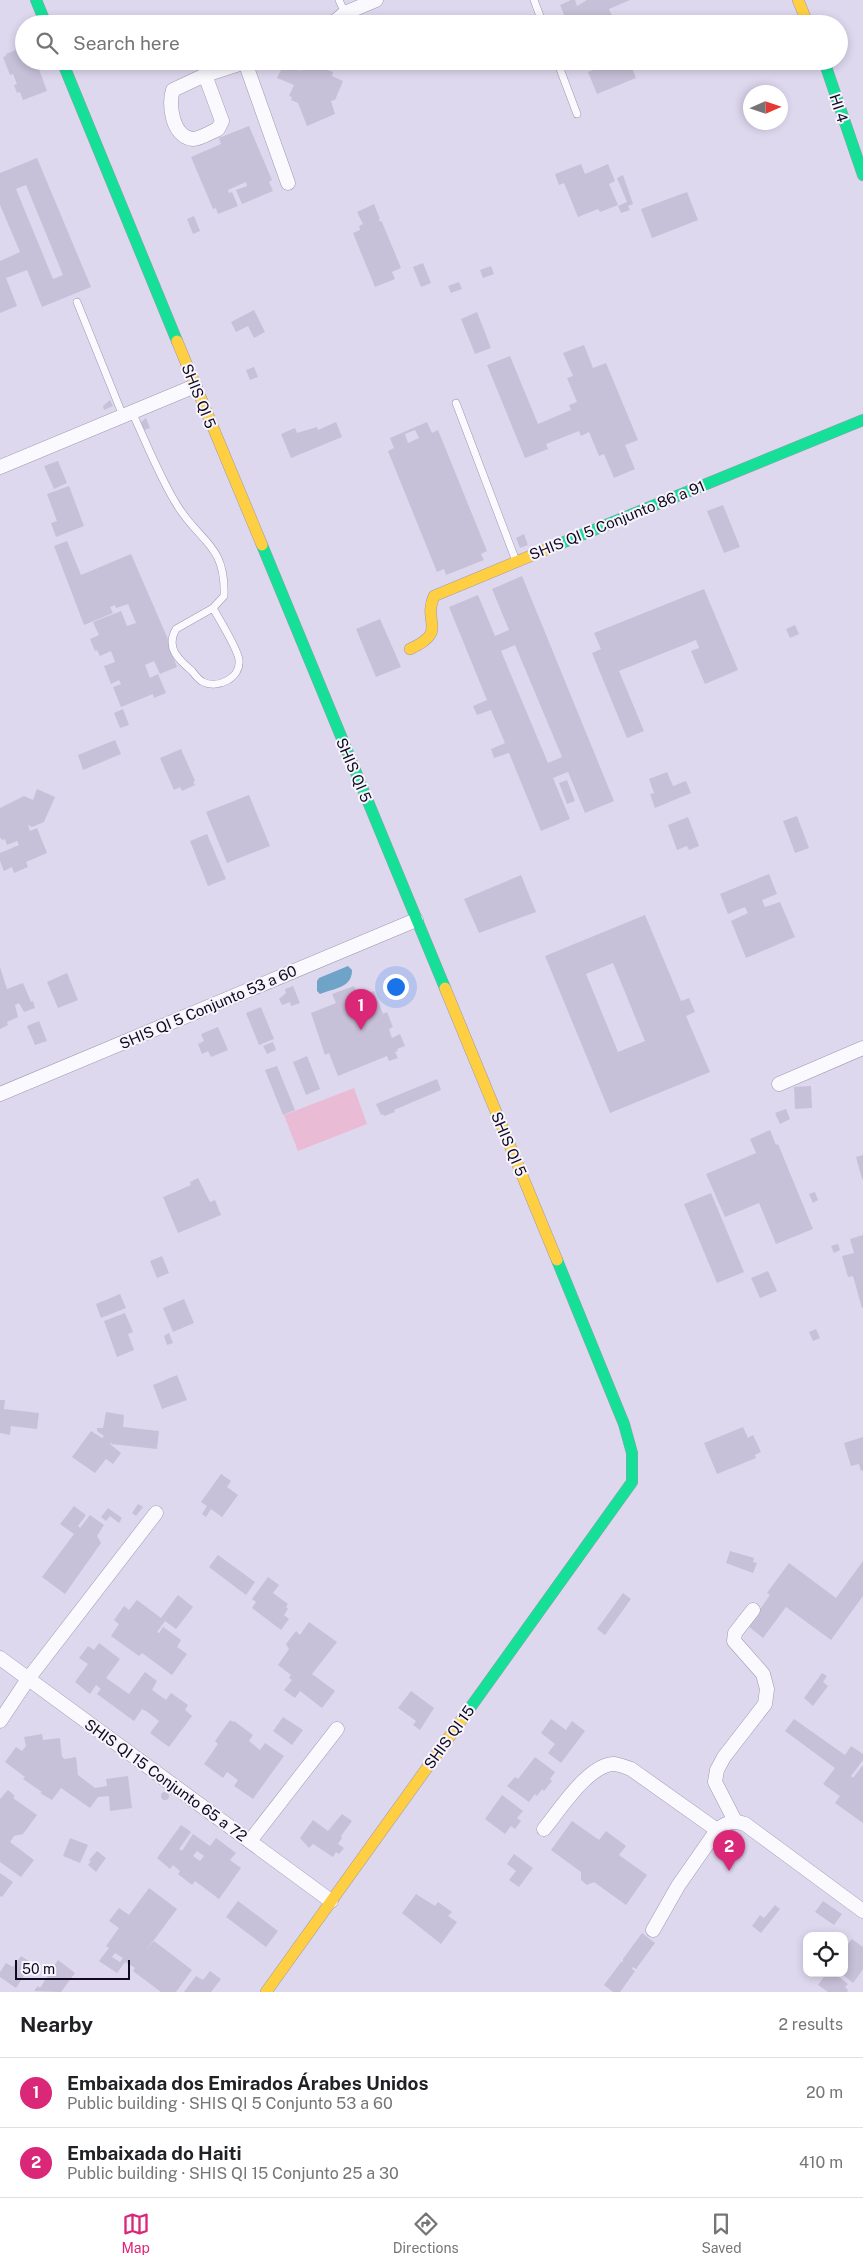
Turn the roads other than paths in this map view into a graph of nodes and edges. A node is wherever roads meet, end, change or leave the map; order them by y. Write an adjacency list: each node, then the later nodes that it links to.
1 (36, 0): 6 (street)
2 (339, 0): 7 (lane)
3 (376, 0): 8 (street)
4 (534, 0): 9 (lane)
5 (798, 0): 10 (street)
6 (42, 15)
7 (337, 15)
8 (345, 15)
9 (540, 15)
10 (804, 15)
11 (66, 70): 23 (street, SHIS QI 5)
12 (221, 70): 17 (street)
13 (249, 70): 21 (street)
14 (560, 70): 18 (lane)
15 (827, 70): 20 (street, HI 4)
16 (829, 70): 19 (street, HI 4)
17 (205, 75): 17 (street)
18 (577, 114)
19 (859, 128)
20 (863, 175)
21 (288, 183)
22 (77, 302): 25 (lane)
23 (195, 386): 25 (street); 31 (street, SHIS QI 5)
24 (456, 403): 28 (lane)
25 (128, 414): 27 (street); 29 (lane)
26 (863, 420): 28 (street, SHIS QI 5 Conjunto 86 a 91)
27 (0, 467)
28 (516, 561): 30 (street, SHIS QI 5 Conjunto 86 a 91)
29 (213, 608): 29 (lane)
30 (410, 649)
31 (416, 920): 34 (street, SHIS QI 5 Conjunto 53 a 60); 35 (street, SHIS QI 5)
32 (863, 1048): 33 (street)
33 (779, 1084)
34 (0, 1094)
35 (632, 1482): 46 (street, SHIS QI 15)
36 (156, 1513): 39 (street)
37 (753, 1610): 42 (street)
38 (0, 1658): 39 (street, SHIS QI 15 Conjunto 65 a 72)
39 (28, 1679): 40 (street); 45 (street, SHIS QI 15 Conjunto 65 a 72)
40 (0, 1721)
41 (337, 1729): 45 (street)
42 (735, 1821): 44 (street); 47 (street)
43 (544, 1829): 44 (street)
44 (717, 1830): 48 (street)
45 (250, 1841): 46 (street, SHIS QI 15 Conjunto 65 a 72)
46 (332, 1901): 49 (street, SHIS QI 15)
47 (863, 1911)
48 (654, 1930)
49 (266, 1992)

